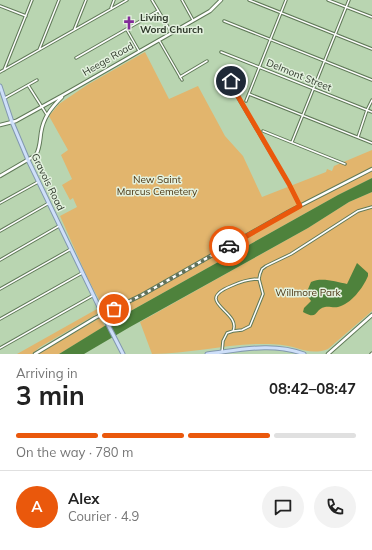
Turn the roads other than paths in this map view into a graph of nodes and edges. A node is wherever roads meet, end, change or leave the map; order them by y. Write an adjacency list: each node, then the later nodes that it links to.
1 (32, 0): 18 (street)
2 (59, 0): 29 (street)
3 (86, 0): 23 (street)
4 (114, 0): 15 (street)
5 (127, 0): 15 (street)
6 (152, 0): 16 (street)
7 (182, 0): 20 (street)
8 (221, 0): 20 (main road, Heege Road)
9 (249, 0): 17 (street)
10 (286, 0): 17 (street)
11 (328, 0): 14 (street)
12 (349, 0): 14 (street)
13 (0, 6): 18 (street)
14 (346, 7): 19 (street); 25 (street)
15 (111, 8): 23 (street)
16 (158, 11): 22 (street); 24 (street)
17 (281, 13): 25 (street); 26 (street)
18 (26, 16): 36 (street)
19 (372, 17)
20 (193, 20): 24 (main road, Heege Road)
21 (224, 21): 26 (street)
22 (126, 29): 30 (street); 32 (street)
23 (74, 30): 29 (street)
24 (171, 32): 27 (main road, Heege Road)
25 (335, 34): 28 (street); 34 (street)
26 (270, 39): 34 (street); 35 (street)
27 (158, 40): 30 (main road, Heege Road); 38 (street)
28 (372, 49)
29 (38, 50): 36 (street)
30 (139, 51): 47 (main road, Heege Road)
31 (221, 52): 35 (street, Delmont Street)
32 (76, 58)
33 (207, 61): 38 (street)
34 (324, 61): 41 (street); 45 (street)
35 (260, 67): 45 (street, Delmont Street); 46 (street)
36 (4, 70): 37 (street)
37 (0, 72)
38 (180, 77): 40 (street)
39 (37, 80): 42 (street)
40 (182, 80)
41 (372, 80)
42 (28, 85): 48 (street); 51 (street)
43 (0, 86): 48 (main road, Gravois Road)
44 (232, 86): 69 (street)
45 (313, 88): 52 (street, Delmont Street); 55 (street)
46 (249, 94): 50 (street); 55 (street)
47 (64, 95): 51 (main road, Heege Road); 54 (main road)
48 (4, 99): 56 (main road, Gravois Road)
49 (372, 100): 52 (street)
50 (246, 101)
51 (42, 106): 54 (street); 56 (main road, Heege Road)
52 (367, 110): 53 (street, Delmont Street); 59 (street)
53 (372, 112)
54 (47, 115): 62 (main road)
55 (302, 116): 59 (street); 60 (street)
56 (12, 122): 57 (main road, Heege Road); 62 (main road, Gravois Road)
57 (0, 125)
58 (263, 131): 60 (street)
59 (358, 137): 61 (street)
60 (292, 142): 63 (street)
61 (372, 143)
62 (28, 160): 65 (main road); 66 (main road, Gravois Road)
63 (345, 164)
64 (372, 169): 69 (main road)
65 (0, 176)
66 (39, 181): 67 (street); 68 (main road, Gravois Road)
67 (0, 203)
68 (49, 203): 71 (main road, Gravois Road); 72 (street)
69 (300, 206): 79 (main road)
70 (372, 207): 76 (street)
71 (60, 226): 73 (main road, Gravois Road); 74 (street)
72 (0, 231)
73 (71, 249): 75 (main road, Gravois Road); 77 (street)
74 (0, 260)
75 (83, 272): 78 (main road, Gravois Road); 81 (street)
76 (259, 279): 82 (street); 82 (street)
77 (0, 289)
78 (94, 296): 79 (main road, Gravois Road); 83 (street)
79 (102, 314): 86 (main road); 87 (main road, Gravois Road)
80 (372, 315): 90 (main road)
81 (0, 319)
82 (233, 331): 84 (street)
83 (0, 348)
84 (222, 352): 85 (main road); 89 (main road)
85 (217, 353): 88 (main road)
86 (35, 354)
87 (124, 354)
88 (207, 354)
89 (304, 354)
90 (328, 354)

